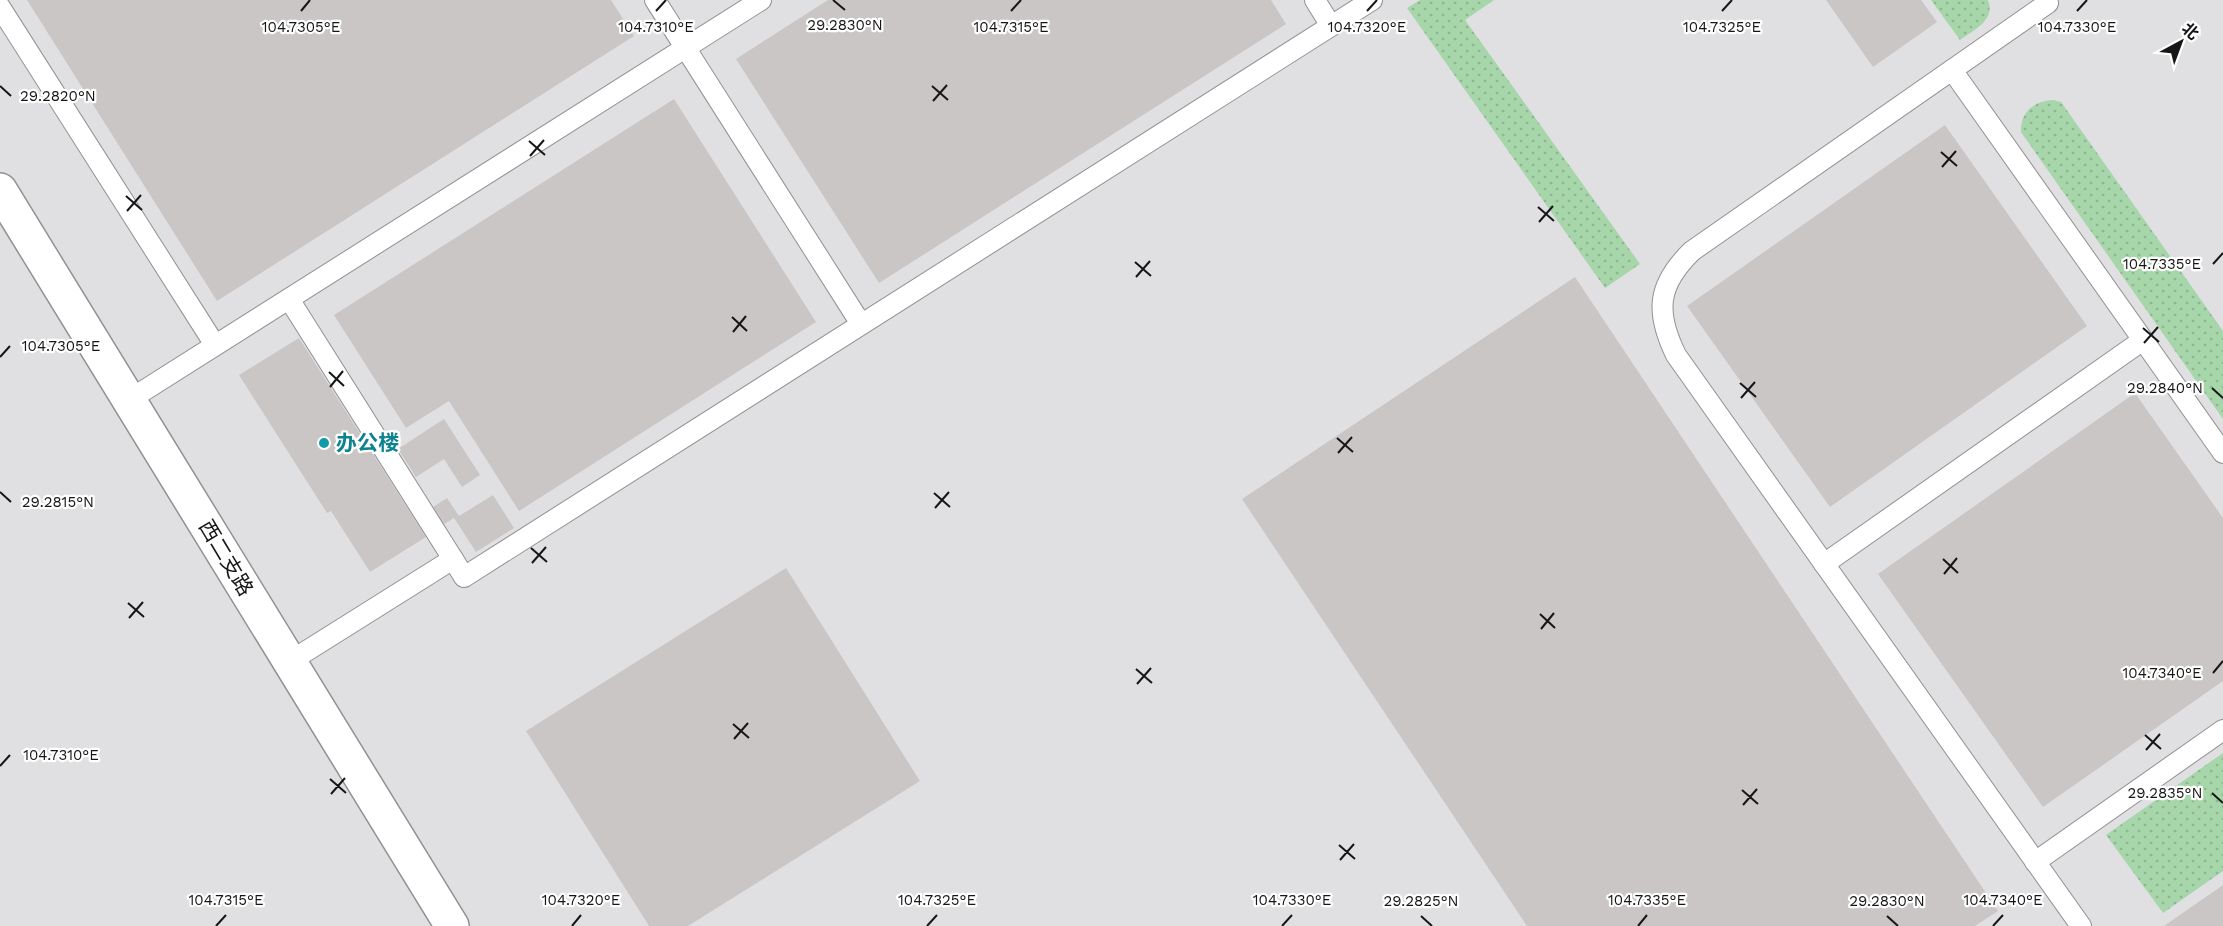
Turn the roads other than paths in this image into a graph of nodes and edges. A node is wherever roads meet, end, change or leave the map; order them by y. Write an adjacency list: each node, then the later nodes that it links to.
1 (655, 0): 8 (lane)
2 (760, 0): 8 (lane)
3 (1315, 0): 7 (lane)
4 (1372, 0): 7 (lane)
5 (2048, 3): 9 (lane)
6 (0, 7): 14 (lane)
7 (1331, 26): 12 (lane)
8 (686, 48): 11 (lane); 12 (lane)
9 (1952, 70): 13 (lane); 18 (lane)
10 (0, 190): 15 (street, 西二支路)
11 (289, 299): 14 (lane); 17 (lane)
12 (861, 324): 17 (lane)
13 (2143, 340): 16 (lane); 18 (lane)
14 (215, 345): 15 (lane)
15 (129, 400): 19 (street, 西二支路)
16 (2223, 453)
17 (453, 559): 19 (lane)
18 (1824, 564): 21 (lane)
19 (289, 662): 22 (street, 西二支路)
20 (2223, 730): 21 (lane)
21 (2035, 862): 23 (lane)
22 (452, 926)
23 (2081, 926)

